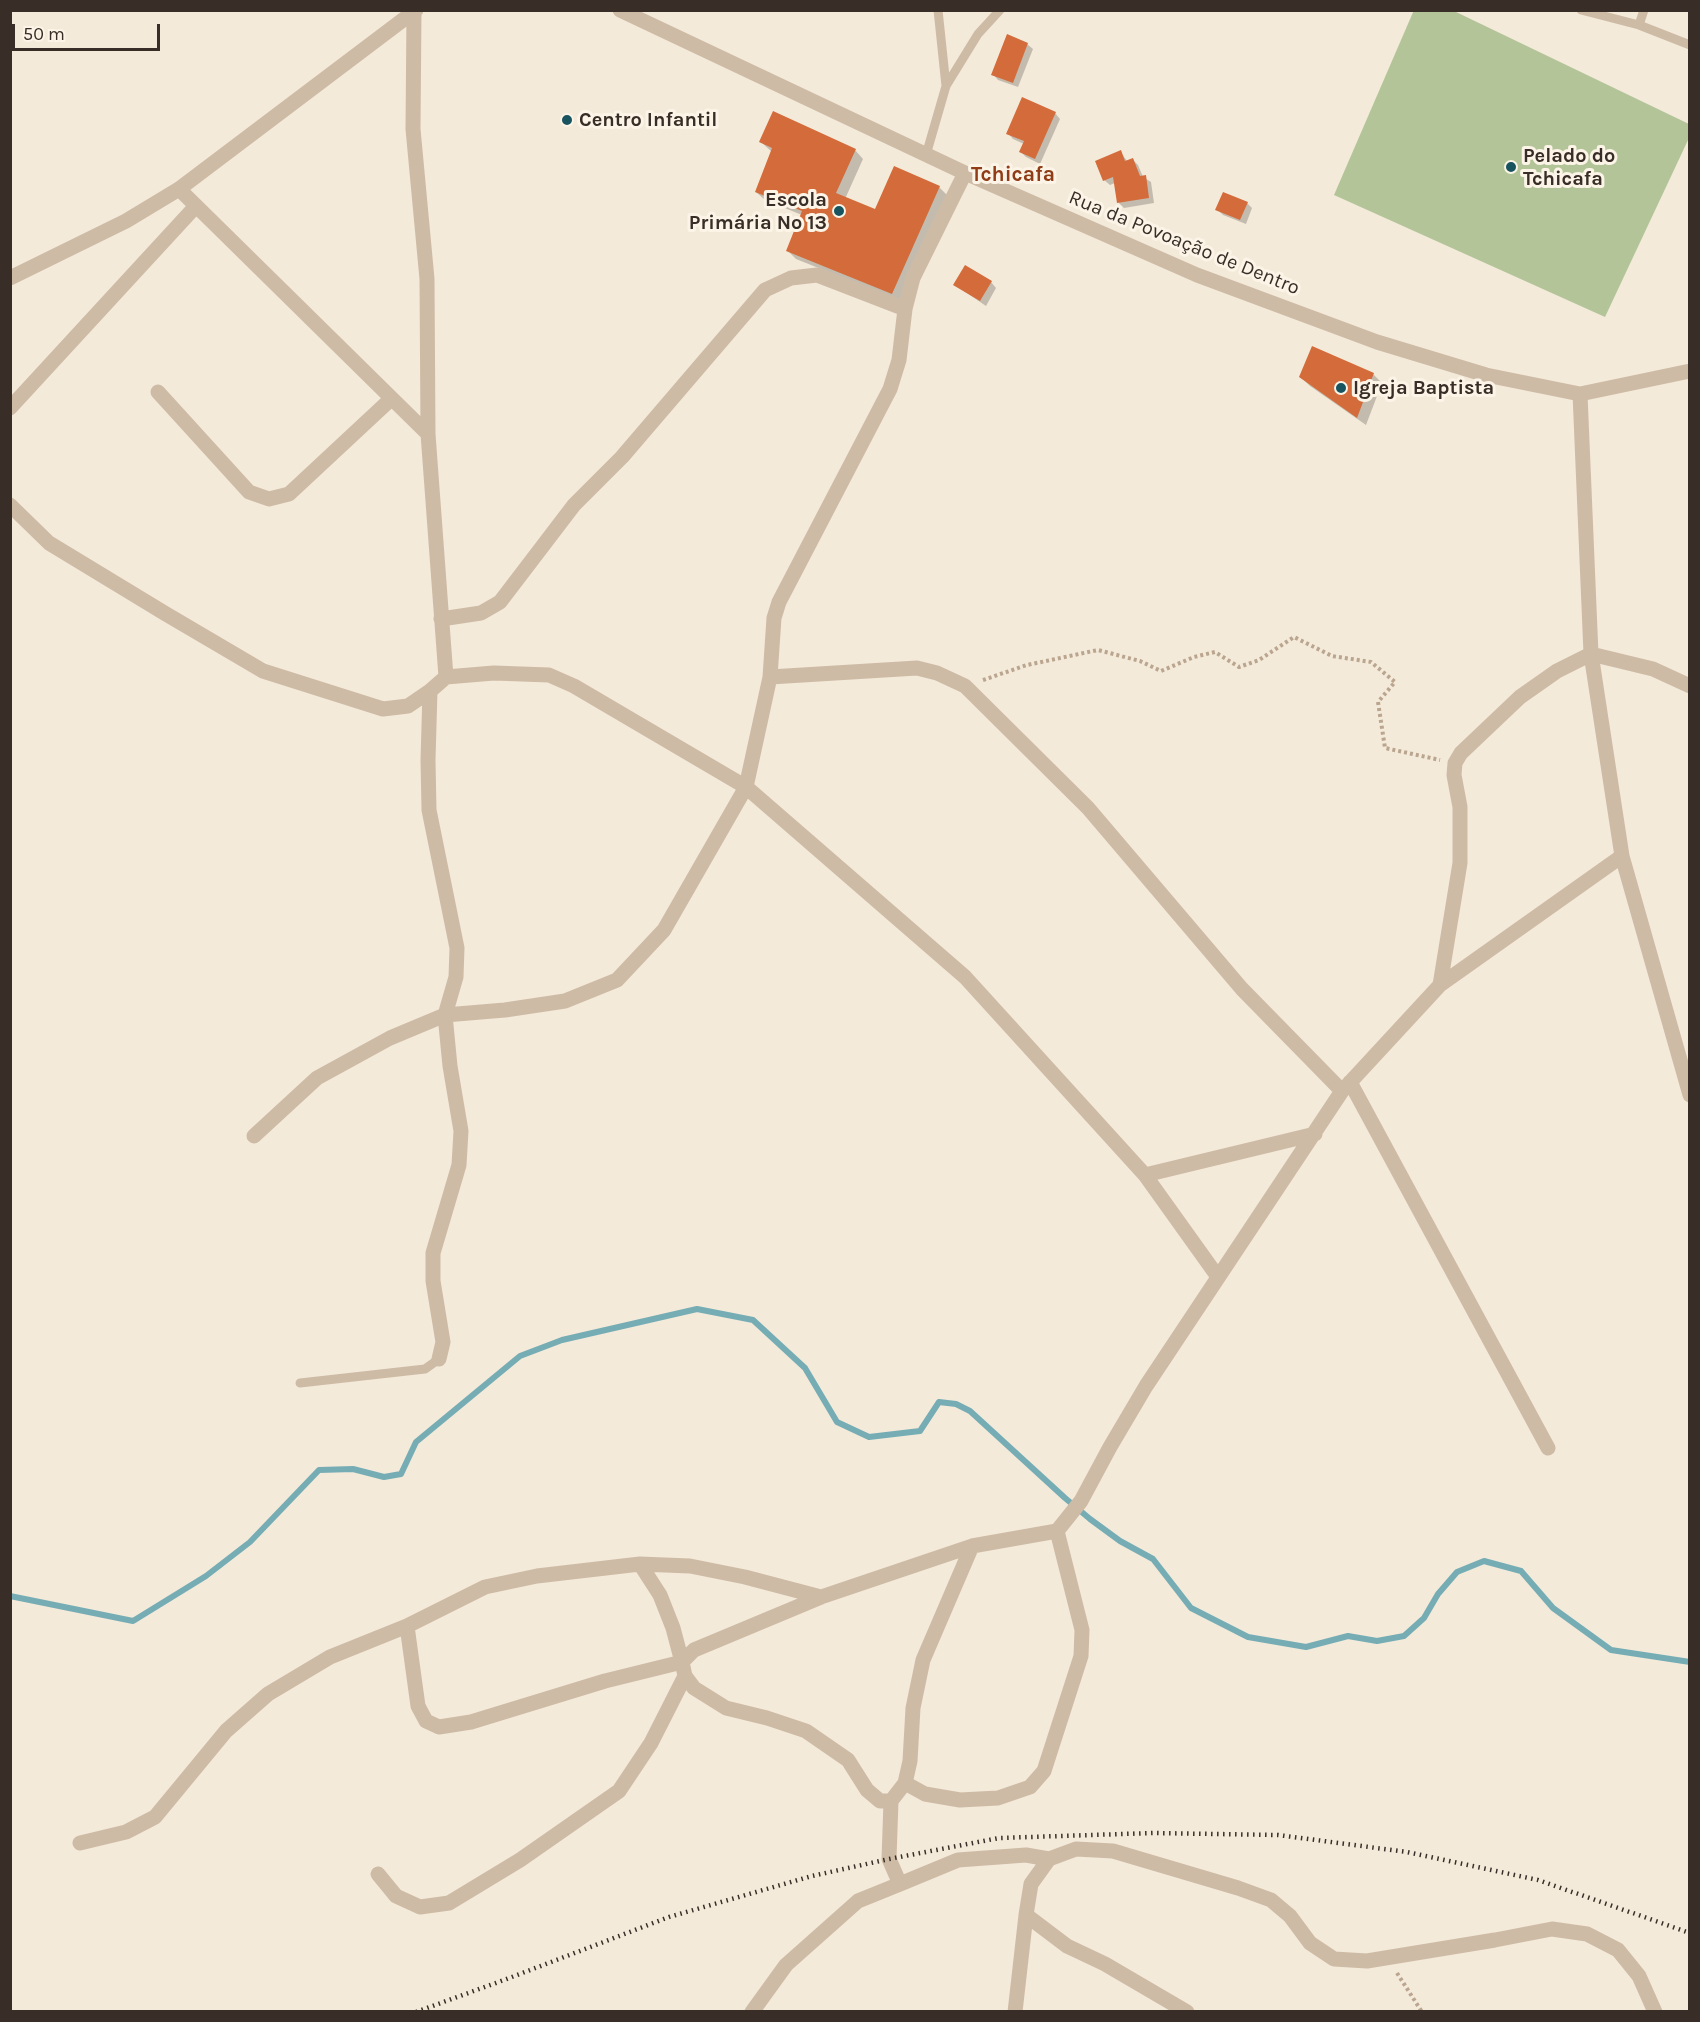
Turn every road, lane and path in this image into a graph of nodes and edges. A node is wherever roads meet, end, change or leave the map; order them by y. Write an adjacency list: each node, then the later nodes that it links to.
1 (621, 10): 10 (street, Rua da Povoação de Dentro)
2 (938, 10): 9 (lane)
3 (1000, 10): 9 (lane)
4 (1581, 10): 7 (lane)
5 (1644, 10): 7 (lane)
6 (415, 11): 12 (street); 21 (street)
7 (1640, 26): 8 (lane)
8 (1689, 45)
9 (946, 86): 10 (lane)
10 (926, 155): 11 (street, Rua da Povoação de Dentro)
11 (966, 173): 15 (street); 18 (street, Rua da Povoação de Dentro)
12 (179, 189): 13 (street); 14 (street)
13 (196, 206): 19 (street); 20 (street)
14 (10, 278)
15 (905, 309): 23 (street); 26 (street)
16 (1689, 371): 18 (street, Rua da Povoação de Dentro)
17 (158, 392): 19 (street)
18 (1580, 394): 24 (street)
19 (391, 399): 21 (street)
20 (10, 408)
21 (428, 434): 23 (street)
22 (10, 505): 29 (street)
23 (441, 619): 25 (street)
24 (1591, 654): 28 (street); 30 (street); 32 (street)
25 (446, 677): 29 (street); 31 (street)
26 (770, 677): 27 (street); 31 (street)
27 (965, 686): 30 (path); 35 (street)
28 (1689, 686)
29 (430, 691): 34 (street)
30 (1455, 763): 33 (street)
31 (746, 787): 34 (street); 39 (street)
32 (1622, 856): 33 (street); 36 (street)
33 (1440, 985): 35 (street)
34 (445, 1015): 38 (street); 41 (street)
35 (1346, 1087): 37 (street); 43 (street)
36 (1689, 1095)
37 (1315, 1134): 39 (street); 40 (street)
38 (254, 1136)
39 (1145, 1175): 40 (street)
40 (1218, 1277): 44 (street)
41 (439, 1359): 42 (lane)
42 (300, 1383)
43 (1548, 1448)
44 (1060, 1525): 45 (street); 50 (street)
45 (972, 1546): 47 (street); 50 (street)
46 (640, 1564): 47 (street); 48 (street); 49 (street)
47 (821, 1598): 49 (street)
48 (407, 1626): 49 (street); 52 (street)
49 (683, 1669): 51 (street); 54 (street)
50 (904, 1783): 51 (street)
51 (891, 1801): 55 (street)
52 (80, 1843)
53 (1049, 1859): 55 (street); 56 (street); 57 (street)
54 (378, 1874)
55 (900, 1884): 58 (street)
56 (1026, 1915): 59 (street); 60 (street)
57 (1386, 1958): 61 (path); 62 (street)
58 (752, 2012)
59 (1015, 2012)
60 (1187, 2012)
61 (1422, 2012)
62 (1655, 2012)

